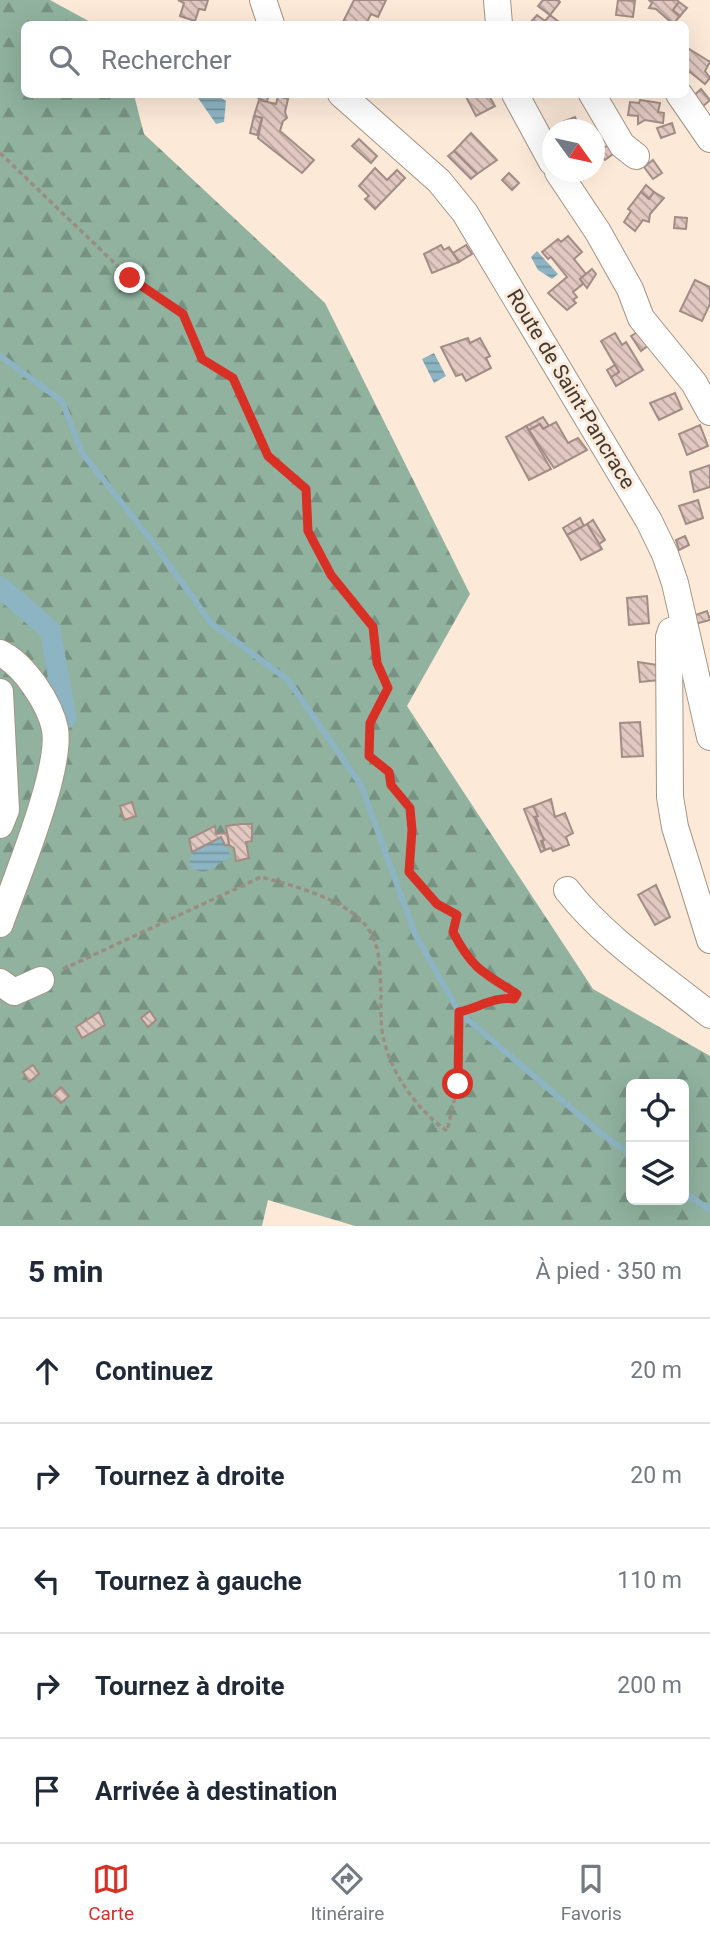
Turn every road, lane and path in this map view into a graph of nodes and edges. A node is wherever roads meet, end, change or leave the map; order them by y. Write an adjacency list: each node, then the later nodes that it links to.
1 (263, 0): 3 (street)
2 (497, 0): 4 (street)
3 (270, 21)
4 (499, 21)
5 (346, 98): 15 (street, Route de Saint-Pancrace)
6 (517, 98): 10 (street)
7 (594, 98): 12 (street)
8 (682, 98): 9 (street)
9 (710, 139)
10 (542, 144)
11 (0, 153): 23 (path)
12 (636, 156)
13 (565, 182): 14 (street)
14 (710, 412)
15 (684, 626): 18 (street, Route de Saint-Pancrace); 22 (street)
16 (0, 653): 21 (street)
17 (0, 692): 19 (street)
18 (710, 737)
19 (0, 824)
20 (567, 890): 25 (street)
21 (0, 924)
22 (710, 940)
23 (41, 980): 24 (street)
24 (7, 987)
25 (710, 1015)

